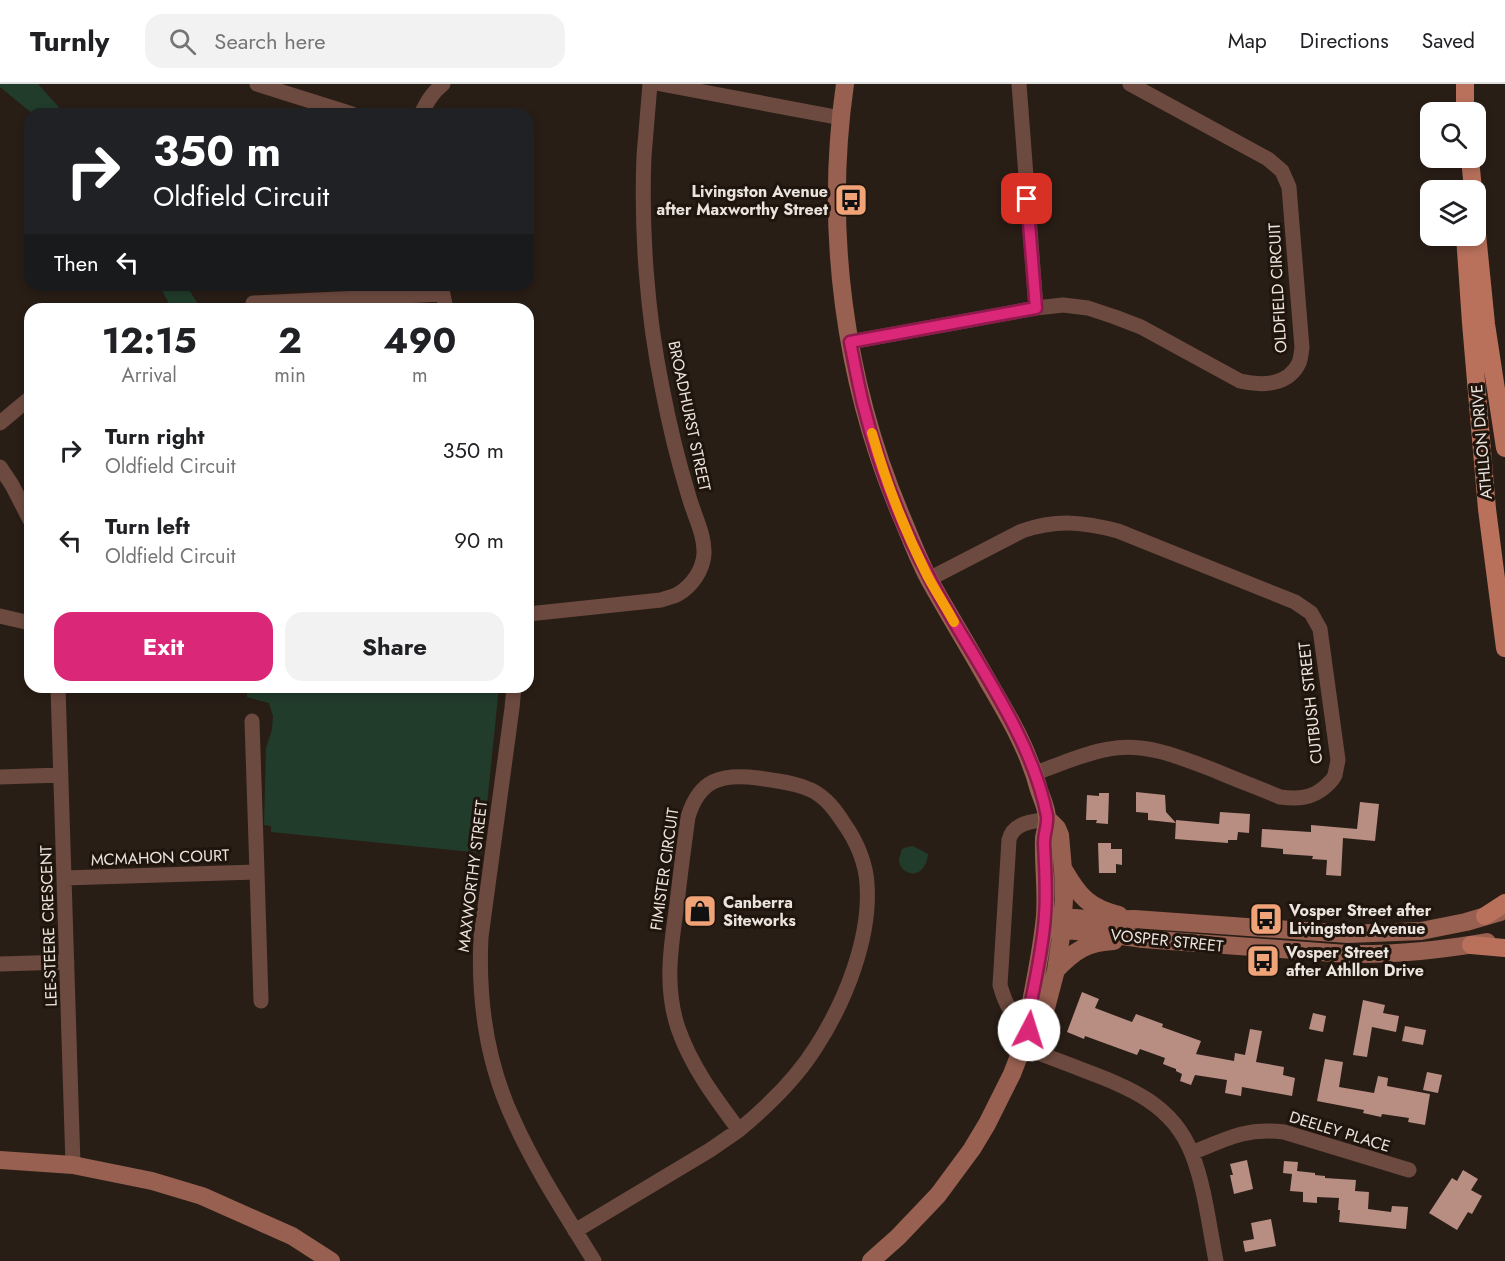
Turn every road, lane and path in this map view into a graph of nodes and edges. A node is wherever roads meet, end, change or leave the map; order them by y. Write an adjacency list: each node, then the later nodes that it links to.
1 (257, 84): 10 (street)
2 (443, 84): 11 (street)
3 (650, 84): 25 (street, BROADHURST STREET)
4 (660, 84): 12 (street)
5 (845, 84): 12 (street)
6 (1019, 84): 17 (street)
7 (1130, 84): 17 (street, OLDFIELD CIRCUIT)
8 (1465, 84): 9 (main road)
9 (1465, 102)
10 (333, 108)
11 (424, 108)
12 (840, 118): 18 (street)
13 (1466, 246): 28 (main road, ATHLLON DRIVE)
14 (1478, 246): 21 (main road, ATHLLON DRIVE)
15 (443, 296): 16 (street)
16 (253, 303)
17 (1036, 308): 18 (street, OLDFIELD CIRCUIT)
18 (850, 342): 24 (street)
19 (24, 403): 20 (street)
20 (0, 423)
21 (1505, 448)
22 (0, 467): 23 (street)
23 (24, 508)
24 (929, 579): 32 (street); 32 (street, CUTBUSH STREET)
25 (534, 613)
26 (0, 615): 27 (street)
27 (24, 621)
28 (1504, 644)
29 (58, 693): 33 (street, LEE-STEERE CRESCENT)
30 (513, 693): 58 (street, MAXWORTHY STREET)
31 (252, 720): 37 (street)
32 (1035, 773): 35 (street)
33 (61, 775): 34 (street); 38 (street, LEE-STEERE CRESCENT)
34 (0, 777)
35 (1048, 819): 36 (street); 43 (street); 52 (street)
36 (1063, 868): 42 (street); 43 (street)
37 (257, 872): 38 (street, MCMAHON COURT); 51 (street)
38 (64, 878): 48 (street, LEE-STEERE CRESCENT)
39 (1505, 903): 41 (main road)
40 (1505, 911): 41 (street, VOSPER STREET)
41 (1485, 916): 42 (street, VOSPER STREET)
42 (1134, 919): 43 (street, VOSPER STREET)
43 (1054, 923): 44 (street, VOSPER STREET); 50 (street); 52 (street)
44 (1143, 939): 46 (street, VOSPER STREET); 50 (street)
45 (1505, 939): 46 (street, VOSPER STREET)
46 (1471, 945): 47 (main road)
47 (1505, 948)
48 (67, 962): 49 (street); 56 (street, LEE-STEERE CRESCENT)
49 (0, 964)
50 (1056, 970): 52 (street)
51 (261, 1000)
52 (1026, 1039): 54 (street); 61 (street)
53 (739, 1130): 53 (street, FIMISTER CIRCUIT); 58 (street, FIMISTER CIRCUIT)
54 (1192, 1154): 57 (street, DEELEY PLACE); 62 (street)
55 (0, 1160): 56 (street)
56 (73, 1165): 59 (street)
57 (1409, 1170)
58 (575, 1231): 60 (street, MAXWORTHY STREET)
59 (331, 1261)
60 (594, 1261)
61 (871, 1261)
62 (1216, 1261)

